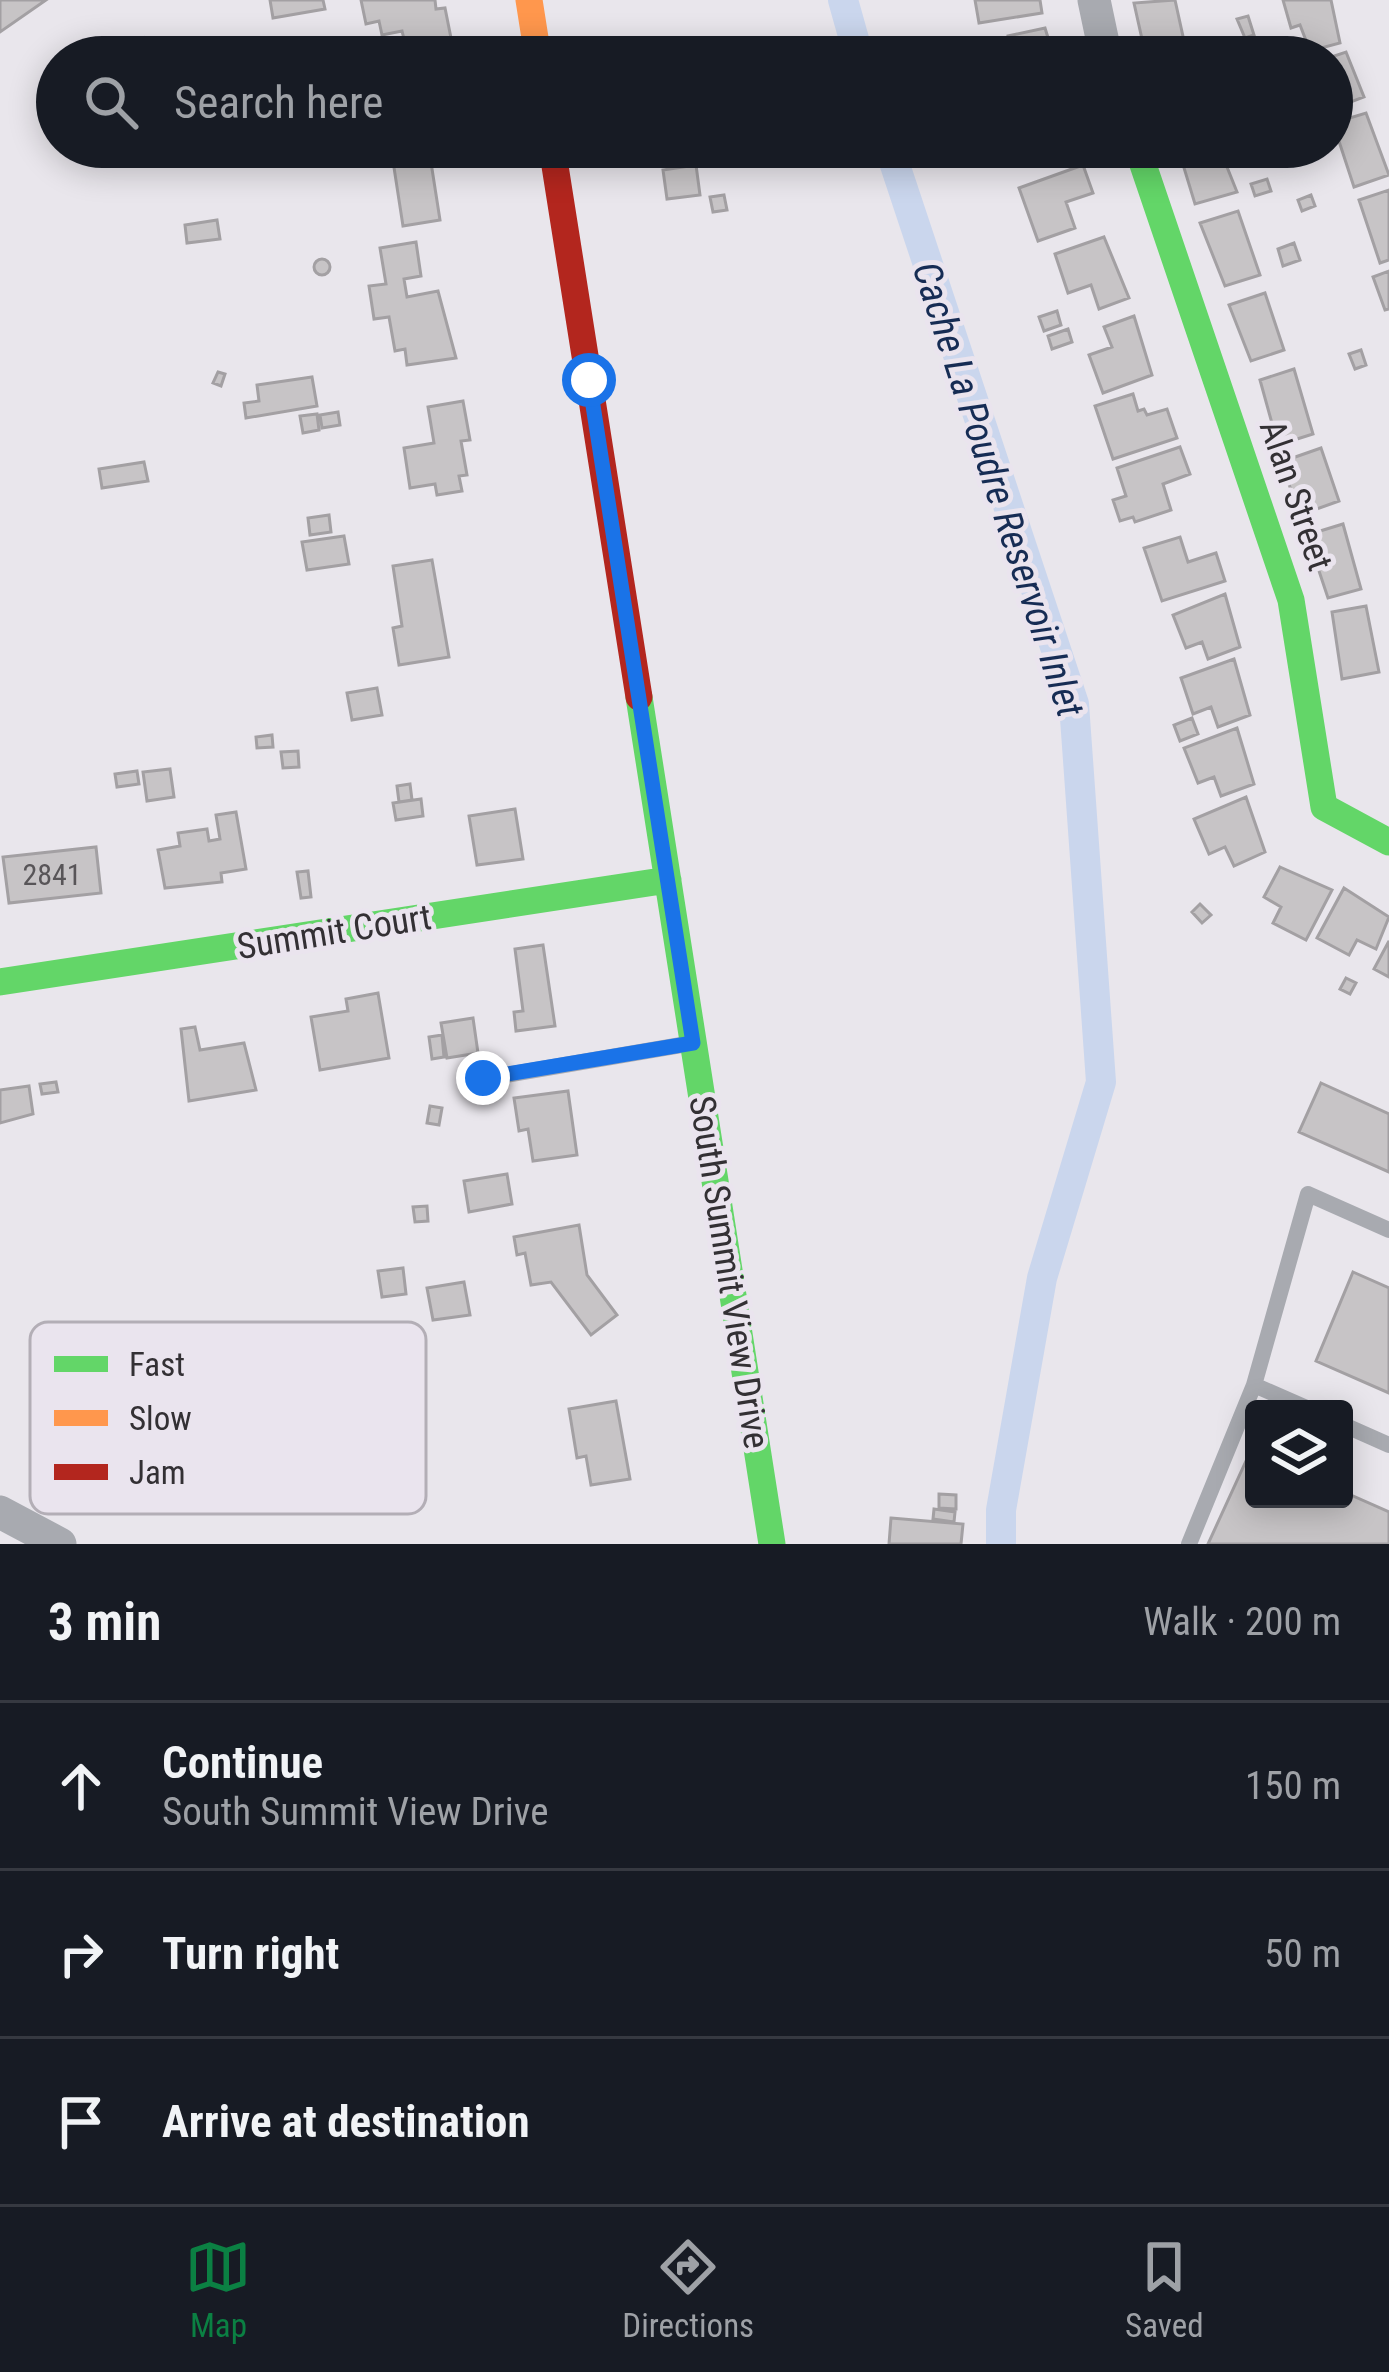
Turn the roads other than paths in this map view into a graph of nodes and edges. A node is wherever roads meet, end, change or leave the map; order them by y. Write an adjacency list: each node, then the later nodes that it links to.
1 (529, 0): 3 (street)
2 (1094, 0): 4 (street)
3 (535, 36)
4 (1102, 36)
5 (555, 168): 8 (street, South Summit View Drive)
6 (1144, 168): 7 (street, Alan Street)
7 (1389, 842)
8 (668, 880): 9 (street, Summit Court); 10 (street, South Summit View Drive)
9 (0, 982)
10 (693, 1043): 11 (lane); 19 (street, South Summit View Drive)
11 (483, 1078)
12 (1389, 1230): 13 (lane)
13 (1254, 1385): 14 (lane); 20 (lane)
14 (1288, 1400)
15 (1353, 1429): 16 (lane)
16 (1389, 1445)
17 (0, 1512): 18 (street)
18 (61, 1544)
19 (772, 1544)
20 (1190, 1544)

